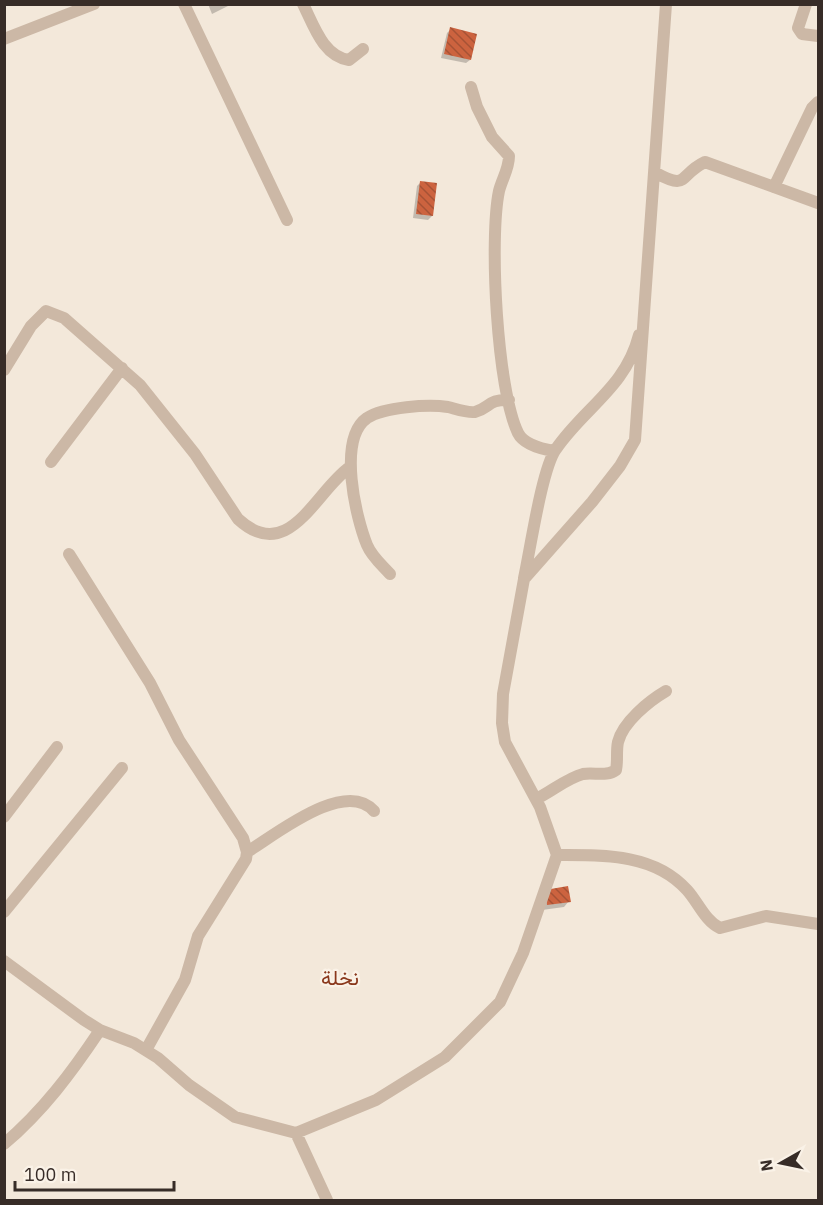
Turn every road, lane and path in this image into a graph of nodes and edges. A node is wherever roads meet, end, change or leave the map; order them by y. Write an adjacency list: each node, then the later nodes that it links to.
1 (183, 4): 14 (street)
2 (303, 4): 8 (street)
3 (666, 4): 11 (street)
4 (807, 4): 6 (street)
5 (87, 6): 7 (street)
6 (819, 36)
7 (4, 39)
8 (363, 49)
9 (471, 87): 18 (street)
10 (819, 102): 12 (street)
11 (656, 173): 12 (street); 15 (street)
12 (774, 187): 13 (street)
13 (819, 203)
14 (287, 220)
15 (645, 308): 19 (street); 24 (street)
16 (122, 368): 17 (street); 20 (street); 21 (street)
17 (4, 370)
18 (509, 400): 19 (street); 21 (street)
19 (554, 451): 24 (street)
20 (51, 462)
21 (350, 467): 23 (street)
22 (69, 554): 31 (street)
23 (390, 574)
24 (524, 579): 28 (street)
25 (666, 691): 28 (street)
26 (57, 747): 30 (street)
27 (122, 768): 33 (street)
28 (536, 799): 32 (street)
29 (374, 811): 31 (street)
30 (4, 817)
31 (247, 852): 37 (street)
32 (557, 855): 34 (street); 38 (street)
33 (4, 912)
34 (819, 924)
35 (4, 961): 36 (street)
36 (100, 1030): 37 (street); 39 (street)
37 (146, 1050): 38 (street)
38 (296, 1133): 40 (street)
39 (4, 1144)
40 (327, 1200)

